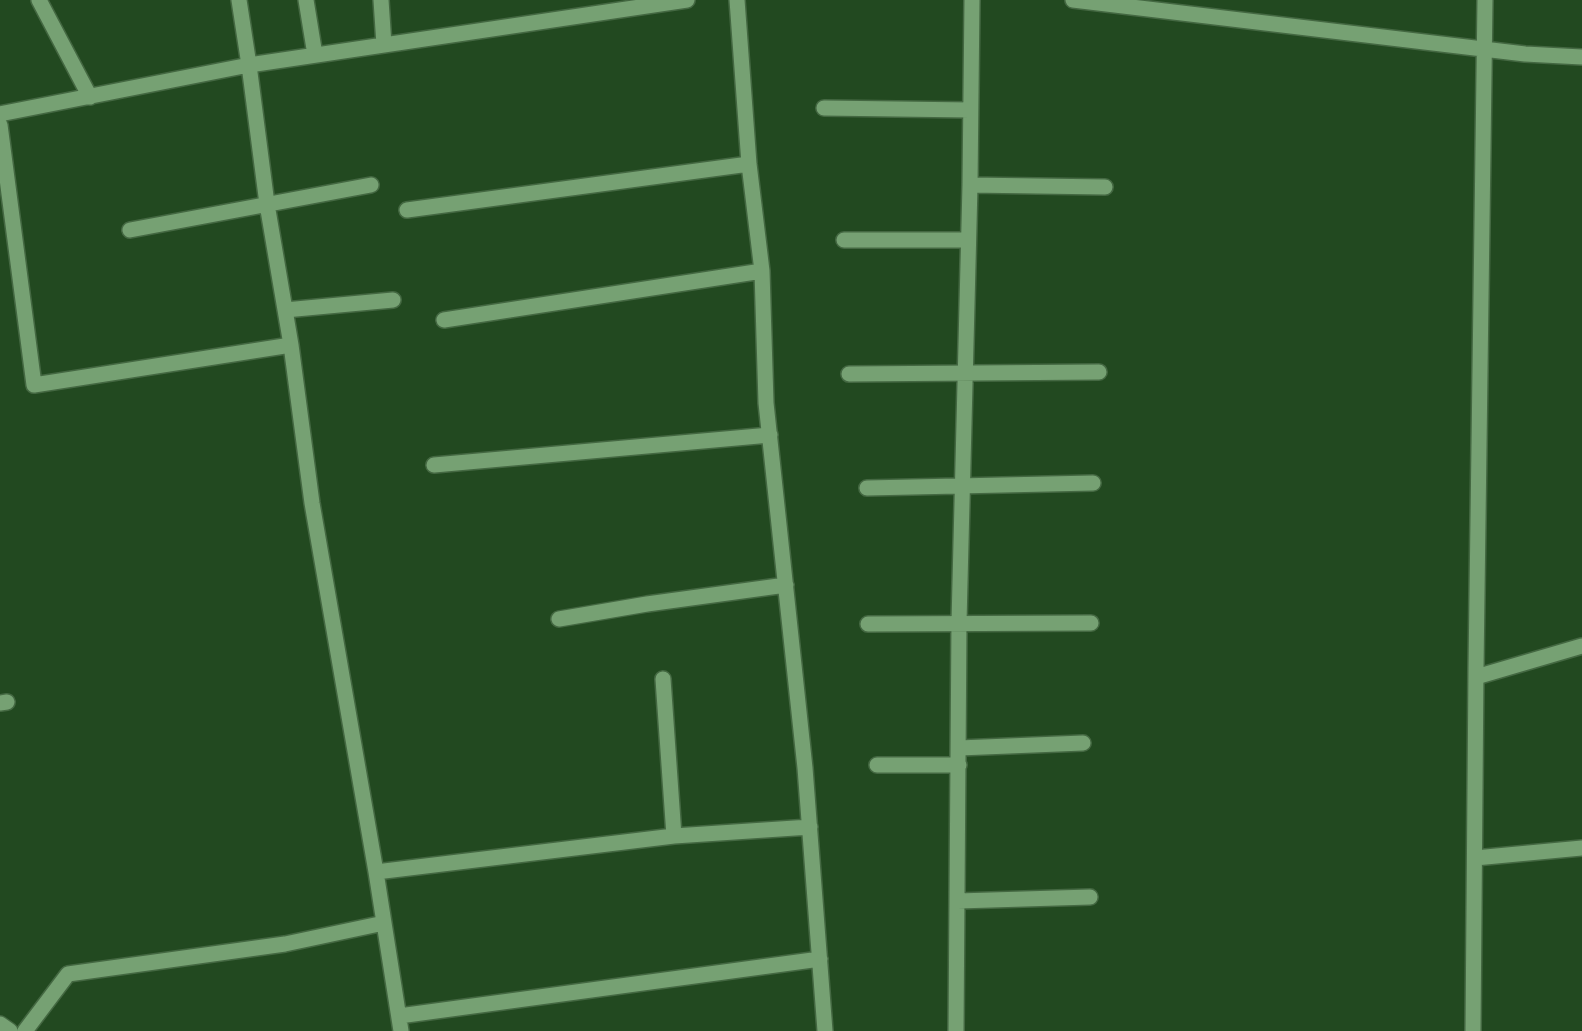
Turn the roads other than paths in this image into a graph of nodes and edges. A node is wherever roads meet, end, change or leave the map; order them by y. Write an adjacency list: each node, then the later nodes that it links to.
1 (39, 0): 15 (street)
2 (239, 0): 14 (street)
3 (306, 0): 12 (street)
4 (381, 0): 10 (street)
5 (687, 0): 10 (street)
6 (737, 0): 20 (street)
7 (972, 0): 17 (street)
8 (1073, 0): 11 (street)
9 (1485, 0): 11 (street)
10 (384, 45): 12 (street)
11 (1485, 50): 13 (street); 48 (street)
12 (315, 55): 14 (street)
13 (1582, 57)
14 (249, 65): 15 (street); 24 (street)
15 (90, 97): 18 (street)
16 (824, 108): 17 (street)
17 (970, 110): 22 (street)
18 (0, 114)
19 (0, 124): 33 (street)
20 (749, 164): 25 (street); 29 (street)
21 (371, 185): 24 (street)
22 (970, 185): 23 (street); 28 (street)
23 (1105, 187)
24 (267, 204): 26 (street); 31 (street)
25 (407, 210)
26 (130, 230)
27 (844, 240): 28 (street)
28 (967, 240): 36 (street)
29 (762, 271): 32 (street); 37 (street)
30 (393, 300): 31 (street)
31 (285, 309): 33 (street)
32 (444, 320)
33 (291, 345): 58 (street)
34 (1099, 372): 36 (street)
35 (849, 374): 36 (street)
36 (965, 374): 40 (street)
37 (770, 435): 38 (street); 42 (street)
38 (434, 465)
39 (1093, 483): 40 (street)
40 (963, 486): 41 (street); 44 (street)
41 (867, 489)
42 (786, 585): 43 (street); 54 (street)
43 (559, 620)
44 (959, 622): 45 (street); 46 (street); 51 (street)
45 (1091, 623)
46 (868, 624)
47 (1582, 646): 48 (street)
48 (1476, 677): 57 (street)
49 (663, 679): 55 (street)
50 (1083, 742): 51 (street)
51 (959, 748): 53 (street)
52 (877, 765): 53 (street)
53 (959, 765): 60 (street)
54 (810, 827): 55 (street); 62 (street)
55 (674, 836): 58 (street)
56 (1582, 848): 57 (street)
57 (1475, 858): 69 (street)
58 (376, 872): 61 (street)
59 (1090, 897): 60 (street)
60 (957, 901): 68 (street)
61 (384, 924): 64 (street); 66 (street)
62 (820, 959): 64 (street); 67 (street)
63 (0, 1024): 65 (street)
64 (400, 1024)
65 (10, 1031)
66 (25, 1031)
67 (825, 1031)
68 (956, 1031)
69 (1473, 1031)

